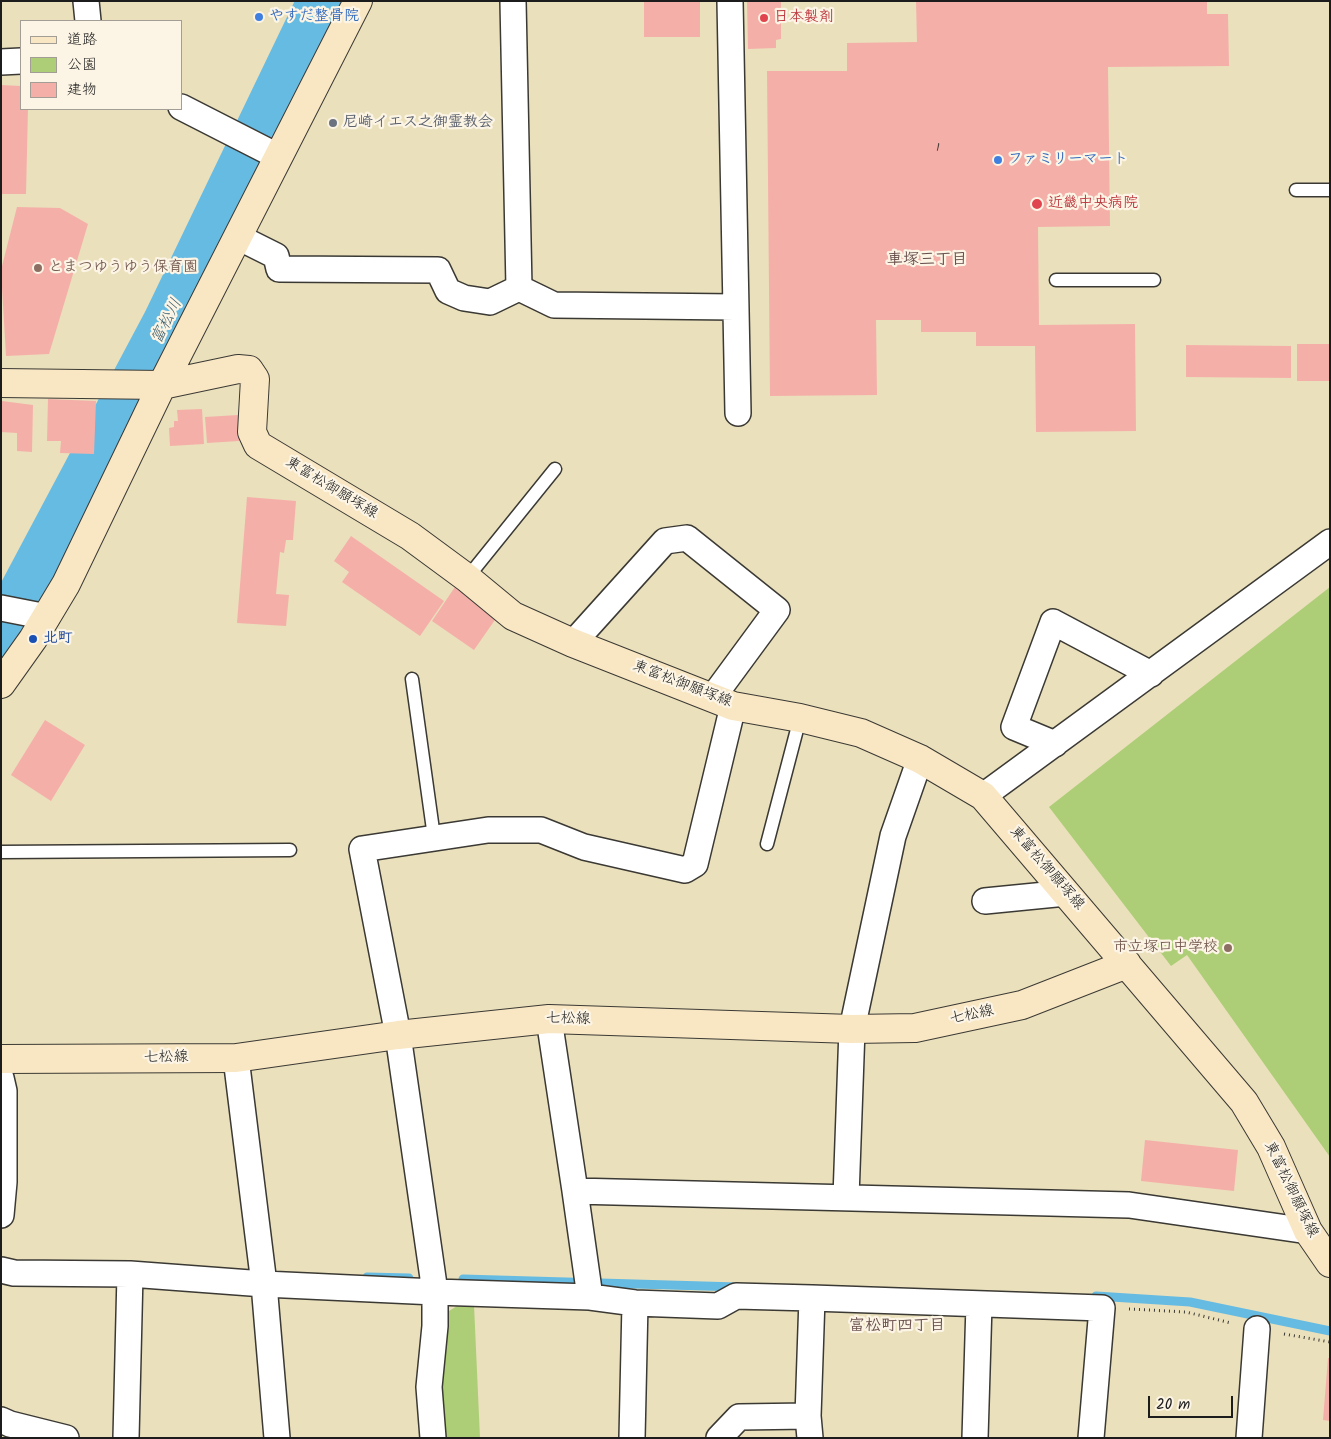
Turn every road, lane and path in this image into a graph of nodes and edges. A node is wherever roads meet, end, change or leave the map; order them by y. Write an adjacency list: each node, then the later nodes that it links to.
1 (86, 1): 5 (street)
2 (358, 1): 9 (street)
3 (514, 1): 15 (street)
4 (730, 1): 16 (street)
5 (88, 20)
6 (20, 61): 7 (street)
7 (1, 62)
8 (182, 108): 9 (street)
9 (279, 157): 12 (street)
10 (1296, 190): 11 (lane)
11 (1330, 190)
12 (238, 237): 15 (street); 18 (street)
13 (1056, 280): 14 (lane)
14 (1154, 280)
15 (519, 288): 16 (street)
16 (735, 307): 19 (street)
17 (1, 383): 18 (street, 東富松御願塚線)
18 (162, 385): 22 (street, 東富松御願塚線); 23 (street)
19 (738, 413)
20 (555, 469): 22 (lane)
21 (1330, 542): 25 (street)
22 (467, 578): 24 (street, 東富松御願塚線)
23 (20, 611): 27 (street)
24 (573, 643): 28 (street, 東富松御願塚線); 28 (street)
25 (1151, 674): 30 (street); 30 (street)
26 (412, 679): 33 (lane)
27 (1, 684)
28 (723, 702): 29 (street, 東富松御願塚線); 33 (street)
29 (800, 718): 31 (street, 東富松御願塚線); 34 (lane)
30 (1055, 744): 32 (street)
31 (920, 759): 32 (street, 東富松御願塚線); 41 (street)
32 (983, 796): 37 (street, 東富松御願塚線)
33 (434, 837): 42 (street)
34 (767, 844)
35 (290, 850): 36 (lane)
36 (1, 852)
37 (1066, 892): 38 (street); 39 (street, 東富松御願塚線)
38 (985, 901)
39 (1127, 964): 41 (street, 七松線); 49 (street, 東富松御願塚線)
40 (549, 1019): 41 (street, 七松線); 42 (street, 七松線); 46 (street)
41 (852, 1029): 47 (street)
42 (398, 1035): 43 (street, 七松線); 54 (street)
43 (236, 1058): 44 (street, 七松線); 53 (street)
44 (1, 1059)
45 (1, 1078): 48 (street)
46 (575, 1192): 47 (street); 55 (street)
47 (846, 1197): 49 (street)
48 (1, 1215)
49 (1308, 1231): 50 (street, 東富松御願塚線)
50 (1330, 1263)
51 (1, 1270): 52 (street)
52 (130, 1274): 53 (street); 65 (street)
53 (264, 1284): 54 (street); 66 (street)
54 (435, 1292): 55 (street); 67 (street)
55 (590, 1297): 57 (street)
56 (812, 1298): 57 (street); 58 (street); 63 (street)
57 (635, 1303): 68 (street)
58 (979, 1304): 59 (street); 70 (street)
59 (1102, 1308): 60 (path); 71 (street)
60 (1257, 1329): 61 (path); 72 (street)
61 (1330, 1342)
62 (1, 1420): 64 (street)
63 (809, 1427): 69 (street)
64 (66, 1438)
65 (126, 1438)
66 (277, 1438)
67 (433, 1438)
68 (632, 1438)
69 (719, 1438)
70 (975, 1438)
71 (1091, 1438)
72 (1249, 1438)

